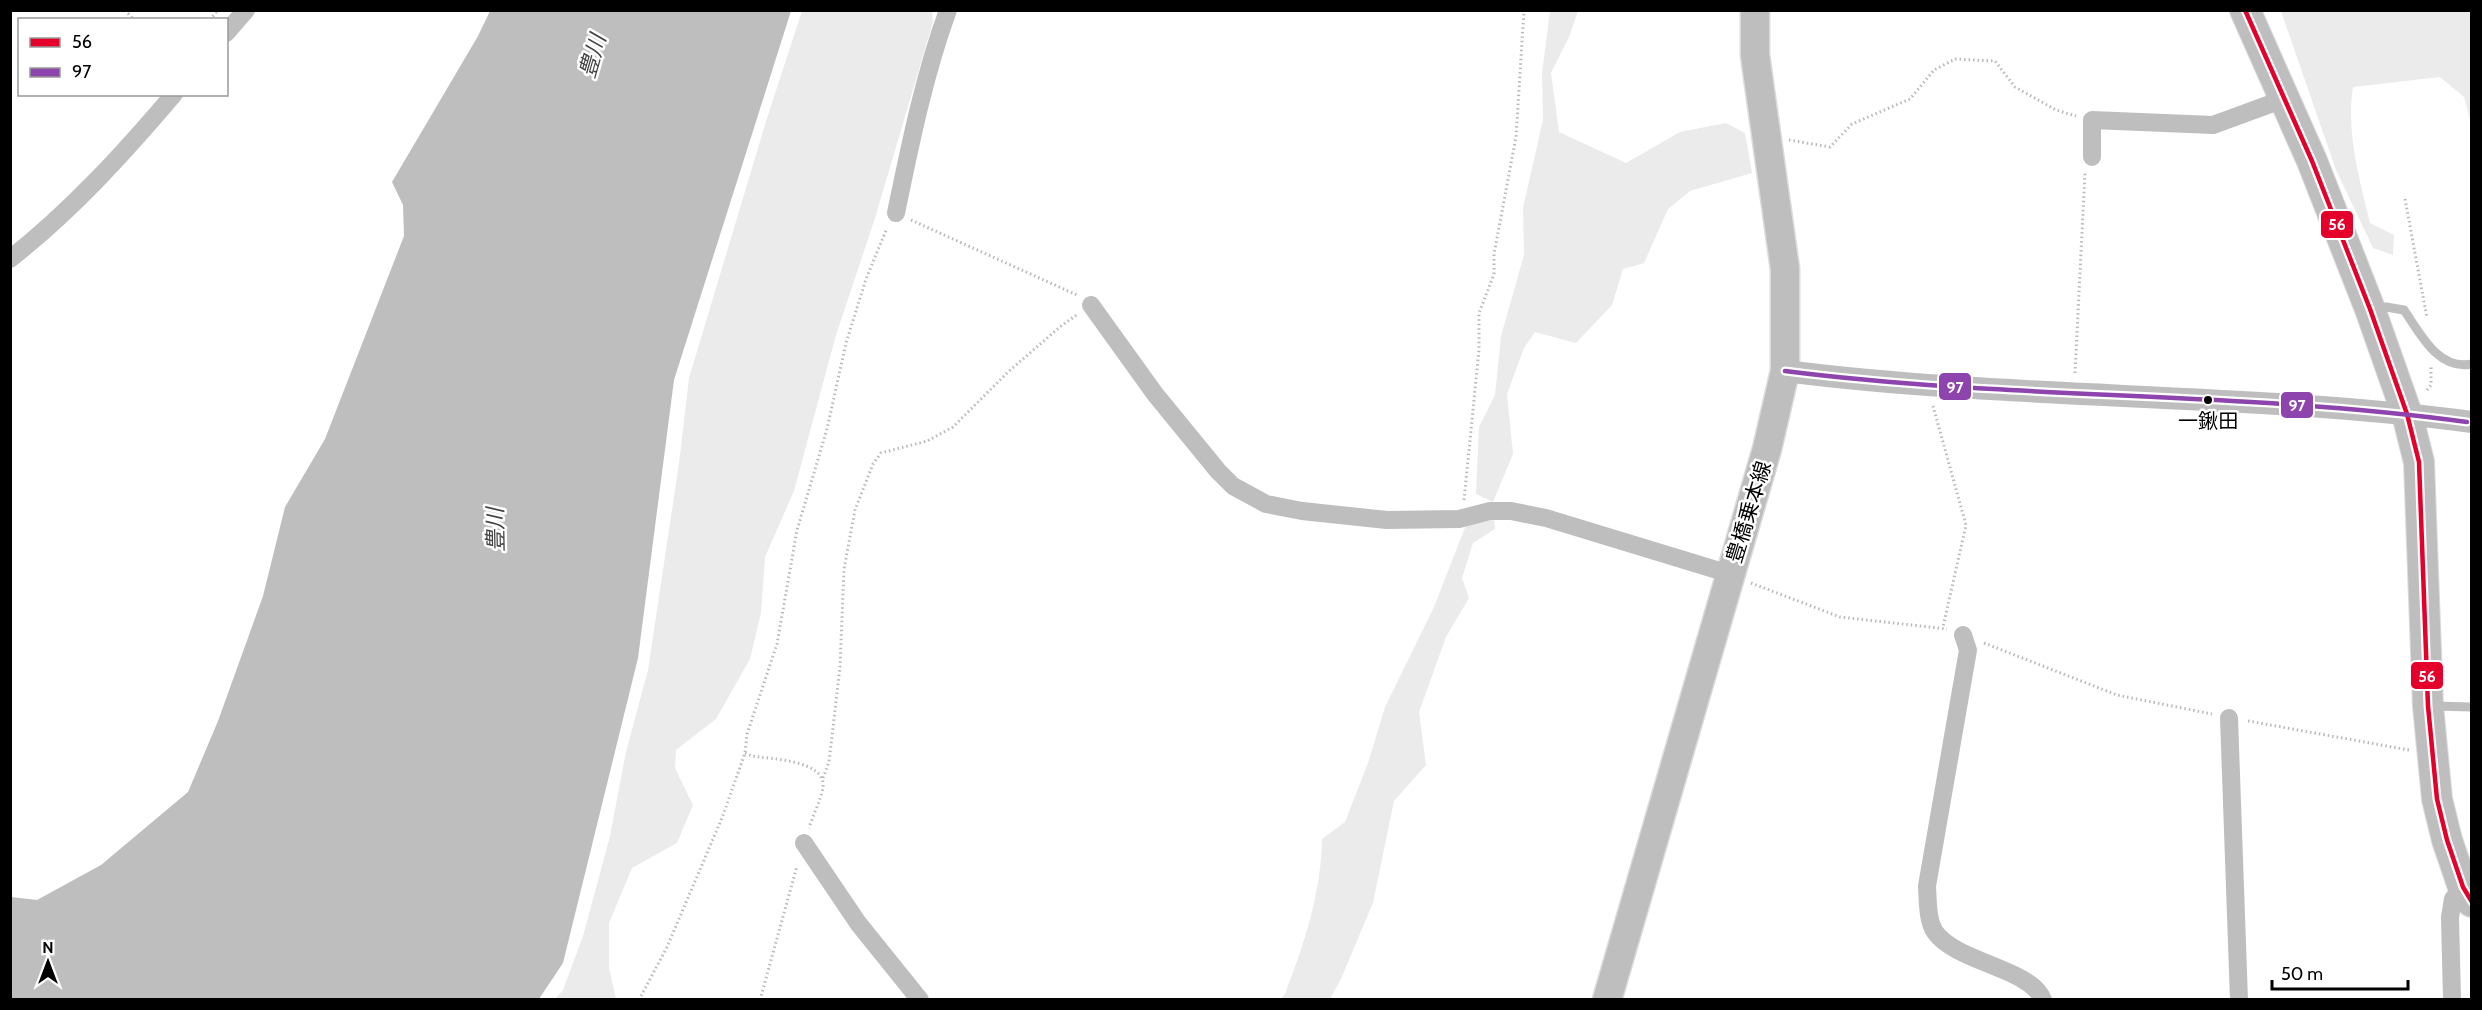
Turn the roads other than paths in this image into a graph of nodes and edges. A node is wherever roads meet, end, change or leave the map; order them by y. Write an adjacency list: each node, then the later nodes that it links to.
1 (246, 10): 5 (street)
2 (948, 10): 9 (street)
3 (1755, 10): 14 (main road, 豊橋乗本線)
4 (2245, 10): 7 (highway)
5 (228, 31)
6 (172, 96): 10 (street)
7 (2284, 99): 8 (street); 12 (highway)
8 (2092, 157)
9 (896, 213)
10 (10, 259)
11 (1091, 305): 17 (street)
12 (2370, 309): 13 (lane); 15 (highway)
13 (2472, 364)
14 (1785, 371): 15 (street); 17 (main road, 豊橋乗本線)
15 (2407, 414): 16 (street); 19 (highway)
16 (2472, 422)
17 (1730, 574): 25 (main road, 豊橋乗本線)
18 (1964, 635): 26 (street)
19 (2428, 706): 20 (lane); 23 (highway)
20 (2472, 707)
21 (2229, 718): 27 (street)
22 (804, 843): 24 (street)
23 (2467, 895): 28 (street)
24 (920, 999)
25 (1608, 999)
26 (2043, 999)
27 (2239, 999)
28 (2452, 999)

